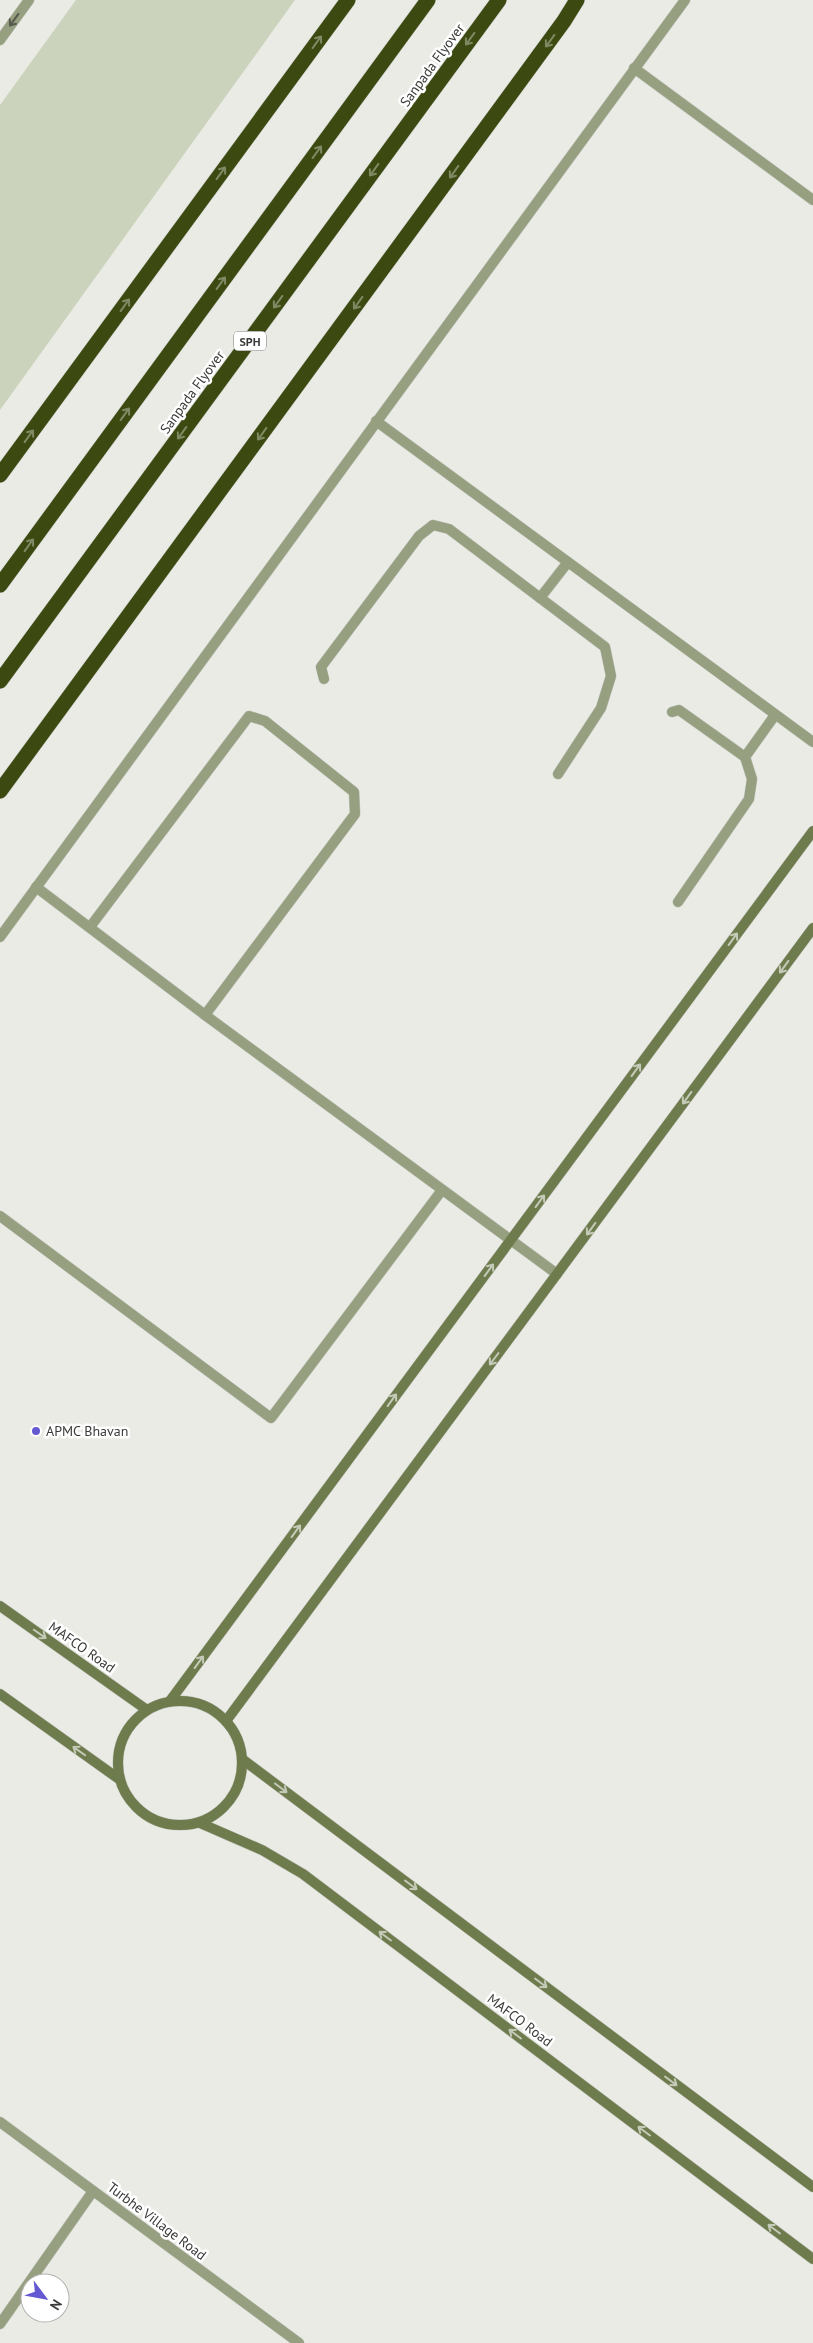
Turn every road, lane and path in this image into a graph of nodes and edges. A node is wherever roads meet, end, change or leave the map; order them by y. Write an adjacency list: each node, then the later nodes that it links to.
1 (29, 0): 7 (street, one-way to 7)
2 (348, 0): 11 (highway, one-way to 2)
3 (428, 0): 13 (highway, one-way to 3)
4 (499, 0): 16 (highway, Sanpada Flyover / SPH, one-way to 16)
5 (577, 0): 22 (highway, one-way to 22)
6 (685, 0): 8 (street)
7 (0, 40)
8 (634, 68): 9 (street); 10 (street)
9 (813, 200)
10 (376, 422): 12 (street); 24 (street)
11 (0, 475)
12 (568, 562): 14 (street); 18 (street)
13 (0, 584)
14 (540, 598): 15 (street); 21 (street)
15 (324, 679)
16 (0, 682)
17 (672, 712): 20 (street)
18 (775, 715): 19 (street); 20 (street)
19 (813, 742)
20 (745, 757): 25 (street)
21 (558, 774)
22 (0, 791)
23 (813, 831): 32 (main road, one-way to 23)
24 (36, 887): 26 (street); 28 (street)
25 (678, 902)
26 (90, 928): 29 (street); 29 (street)
27 (813, 928): 33 (main road, one-way to 33)
28 (0, 937)
29 (205, 1015): 30 (street)
30 (442, 1190): 31 (street); 32 (street)
31 (0, 1216)
32 (510, 1240): 33 (street); 36 (main road, one-way to 32)
33 (557, 1274): 38 (main road, one-way to 38)
34 (0, 1606): 37 (main road, MAFCO Road, one-way to 37)
35 (0, 1694): 40 (main road, one-way to 35)
36 (170, 1701): 37 (main road); 38 (main road)
37 (147, 1710): 40 (main road)
38 (226, 1721): 39 (main road)
39 (242, 1759): 41 (main road); 43 (main road, one-way to 43)
40 (119, 1779): 41 (main road)
41 (200, 1823): 45 (main road, MAFCO Road, one-way to 41)
42 (0, 2122): 44 (street, Turbhe Village Road)
43 (813, 2187)
44 (93, 2191): 46 (street); 47 (street, Turbhe Village Road)
45 (813, 2259)
46 (0, 2324)
47 (299, 2343)

